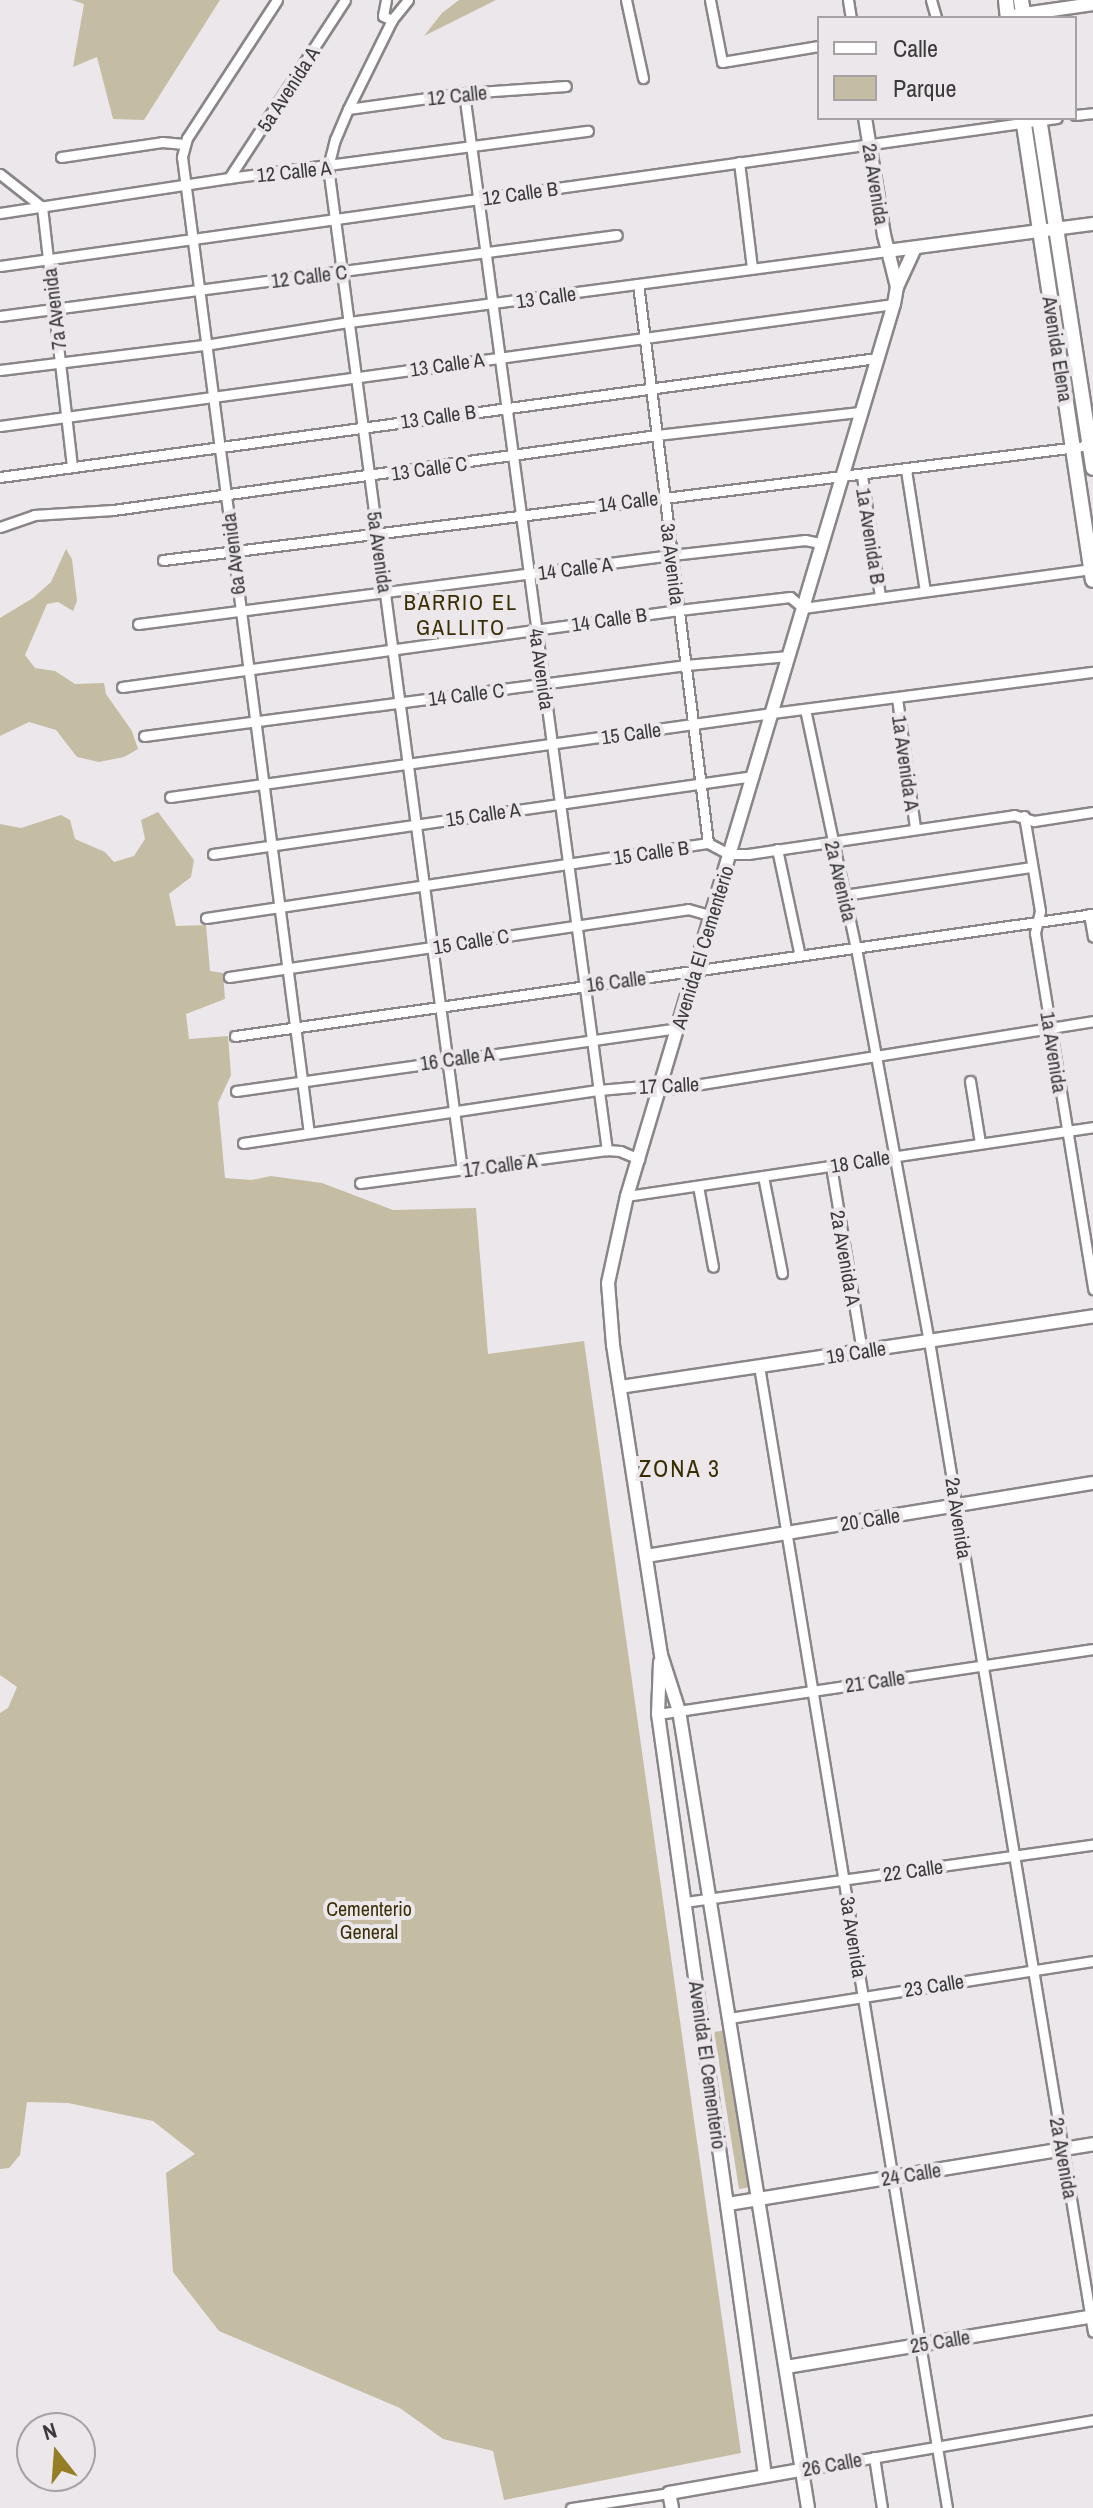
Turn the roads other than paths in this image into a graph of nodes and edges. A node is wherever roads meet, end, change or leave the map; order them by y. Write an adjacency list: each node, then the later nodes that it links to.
1 (277, 0): 19 (street)
2 (345, 0): 26 (street, 5a Avenida A)
3 (386, 0): 10 (street)
4 (408, 0): 10 (street, 5a Avenida)
5 (626, 0): 12 (street)
6 (710, 0): 11 (street)
7 (1006, 0): 9 (main road)
8 (1093, 4): 9 (main road)
9 (1015, 14)
10 (392, 20): 15 (street, 5a Avenida)
11 (817, 46)
12 (643, 78)
13 (566, 86): 14 (street, 12 Calle)
14 (464, 93): 15 (street, 12 Calle); 21 (street, 4a Avenida)
15 (348, 109): 24 (street, 5a Avenida)
16 (865, 120): 20 (main road, 2a Avenida)
17 (1032, 120): 20 (street, 12 Calle B); 33 (main road, Avenida Elena)
18 (588, 131): 21 (street, 12 Calle A)
19 (184, 144): 22 (street); 27 (street, 6a Avenida)
20 (869, 145): 23 (street, 12 Calle B); 37 (main road, 2a Avenida)
21 (472, 147): 24 (street, 12 Calle A); 28 (street, 4a Avenida)
22 (61, 157)
23 (739, 162): 28 (street, 12 Calle B); 41 (street)
24 (328, 167): 26 (street, 12 Calle A); 31 (street, 5a Avenida)
25 (0, 174): 29 (street)
26 (229, 178): 27 (street, 12 Calle A)
27 (183, 185): 29 (street, 12 Calle A); 35 (street, 6a Avenida)
28 (479, 199): 31 (street, 12 Calle B); 38 (street, 4a Avenida)
29 (42, 207): 30 (street, 12 Calle A); 39 (street, 7a Avenida)
30 (0, 213)
31 (335, 219): 35 (street, 12 Calle B); 42 (street, 5a Avenida)
32 (1093, 224): 33 (main road, 13 Calle)
33 (1048, 231): 36 (main road, 13 Calle); 67 (main road, Avenida Elena); 68 (main road, Avenida Elena)
34 (617, 235): 38 (street, 12 Calle C)
35 (192, 239): 39 (street, 12 Calle B); 45 (street, 6a Avenida)
36 (915, 248): 37 (main road, 13 Calle); 44 (main road)
37 (887, 251): 41 (street, 13 Calle); 44 (main road, Avenida El Cementerio)
38 (486, 253): 42 (street, 12 Calle C); 46 (street, 4a Avenida)
39 (48, 259): 40 (street, 12 Calle B); 48 (street, 7a Avenida)
40 (0, 266)
41 (752, 268): 43 (street, 13 Calle)
42 (342, 272): 45 (street, 12 Calle C); 50 (street, 5a Avenida)
43 (638, 284): 46 (street, 13 Calle); 51 (street, 3a Avenida)
44 (897, 287): 47 (main road, Avenida El Cementerio)
45 (198, 290): 48 (street, 12 Calle C); 52 (street, 6a Avenida)
46 (493, 304): 50 (street, 13 Calle); 53 (street, 4a Avenida)
47 (894, 304): 51 (street, 13 Calle A); 54 (main road, Avenida El Cementerio)
48 (54, 309): 49 (street, 12 Calle C); 55 (street, 7a Avenida)
49 (0, 316)
50 (349, 322): 52 (street, 13 Calle); 57 (street, 5a Avenida)
51 (645, 336): 53 (street, 13 Calle A); 58 (street, 3a Avenida)
52 (205, 345): 55 (street, 13 Calle); 59 (street, 6a Avenida)
53 (500, 356): 57 (street, 13 Calle A); 60 (street, 4a Avenida)
54 (877, 358): 58 (street, 13 Calle B); 61 (main road, Avenida El Cementerio)
55 (60, 363): 56 (street, 13 Calle); 62 (street, 7a Avenida)
56 (0, 370)
57 (356, 376): 59 (street, 13 Calle A); 64 (street, 5a Avenida)
58 (651, 387): 60 (street, 13 Calle B); 65 (street, 3a Avenida)
59 (212, 395): 62 (street, 13 Calle A); 66 (street, 6a Avenida)
60 (507, 407): 64 (street, 13 Calle B); 69 (street, 4a Avenida)
61 (860, 412): 65 (street, 13 Calle C); 76 (main road, Avenida El Cementerio)
62 (66, 416): 63 (street, 13 Calle A); 70 (street, 7a Avenida)
63 (0, 426)
64 (363, 426): 66 (street, 13 Calle B); 73 (street, 5a Avenida)
65 (657, 435): 69 (street, 13 Calle C); 78 (street, 3a Avenida)
66 (219, 444): 70 (street, 13 Calle B); 77 (street, 6a Avenida)
67 (1091, 445): 68 (street, 14 Calle); 71 (main road, Avenida Elena)
68 (1073, 448): 72 (street, 14 Calle); 86 (main road, Avenida Elena)
69 (514, 457): 73 (street, 13 Calle C); 79 (street, 4a Avenida)
70 (72, 465): 75 (street, 13 Calle B)
71 (1093, 468)
72 (906, 470): 74 (street, 14 Calle); 88 (street)
73 (370, 476): 77 (street, 13 Calle C); 81 (street, 5a Avenida)
74 (862, 476): 76 (street, 14 Calle); 90 (street, 1a Avenida B)
75 (0, 477)
76 (840, 478): 78 (street, 14 Calle); 82 (main road, Avenida El Cementerio)
77 (226, 495): 80 (street, 13 Calle C); 83 (street, 6a Avenida)
78 (665, 497): 79 (street, 14 Calle); 84 (street, 3a Avenida)
79 (522, 515): 81 (street, 14 Calle); 87 (street, 4a Avenida)
80 (0, 527)
81 (377, 533): 83 (street, 14 Calle); 89 (street, 5a Avenida)
82 (821, 543): 84 (street, 14 Calle A); 91 (main road, Avenida El Cementerio)
83 (231, 552): 85 (street, 14 Calle); 93 (street, 6a Avenida)
84 (672, 555): 87 (street, 14 Calle A); 92 (street, 3a Avenida)
85 (163, 560)
86 (1092, 572): 88 (street, 14 Calle B)
87 (529, 574): 89 (street, 14 Calle A); 95 (street, 4a Avenida)
88 (925, 591): 90 (street, 14 Calle B)
89 (385, 592): 93 (street, 14 Calle A); 96 (street, 5a Avenida)
90 (880, 597): 91 (street, 14 Calle B)
91 (803, 608): 92 (street, 14 Calle B); 97 (main road, Avenida El Cementerio)
92 (679, 610): 95 (street, 14 Calle B); 98 (street, 3a Avenida)
93 (240, 611): 94 (street, 14 Calle A); 99 (street, 6a Avenida)
94 (138, 624)
95 (537, 629): 96 (street, 14 Calle B); 101 (street, 4a Avenida)
96 (393, 649): 99 (street, 14 Calle B); 104 (street, 5a Avenida)
97 (789, 656): 98 (street, 14 Calle C); 106 (main road, Avenida El Cementerio)
98 (686, 665): 101 (street, 14 Calle C); 108 (street, 3a Avenida)
99 (247, 669): 102 (street, 14 Calle B); 107 (street, 6a Avenida)
100 (1093, 672): 103 (street, 15 Calle)
101 (544, 684): 104 (street, 14 Calle C); 110 (street, 4a Avenida)
102 (122, 687)
103 (897, 698): 105 (street, 15 Calle); 120 (street, 1a Avenida A)
104 (400, 703): 107 (street, 14 Calle C); 111 (street, 5a Avenida)
105 (805, 709): 106 (street, 15 Calle); 121 (street, 2a Avenida)
106 (772, 713): 108 (street, 15 Calle); 112 (main road, Avenida El Cementerio)
107 (254, 722): 109 (street, 14 Calle C); 114 (street, 6a Avenida)
108 (693, 724): 110 (street, 15 Calle); 113 (street, 3a Avenida)
109 (144, 736)
110 (552, 744): 111 (street, 15 Calle); 116 (street, 4a Avenida)
111 (408, 764): 114 (street, 15 Calle); 119 (street, 5a Avenida)
112 (753, 776): 113 (street, 15 Calle A); 126 (main road, Avenida El Cementerio)
113 (701, 782): 116 (street, 15 Calle A); 122 (street, 3a Avenida)
114 (262, 784): 115 (street, 15 Calle); 123 (street, 6a Avenida)
115 (170, 797)
116 (560, 803): 119 (street, 15 Calle A); 127 (street, 4a Avenida)
117 (1093, 812): 118 (street)
118 (1024, 816): 120 (street); 128 (street, 1a Avenida)
119 (416, 824): 123 (street, 15 Calle A); 129 (street, 5a Avenida)
120 (915, 828): 121 (street)
121 (832, 841): 124 (street); 130 (street, 2a Avenida)
122 (708, 843): 126 (street, 15 Calle B); 127 (street, 15 Calle B)
123 (271, 846): 125 (street, 15 Calle A); 131 (street, 6a Avenida)
124 (777, 849): 126 (street); 140 (street)
125 (213, 854)
126 (729, 854): 133 (main road, Avenida El Cementerio)
127 (568, 864): 129 (street, 15 Calle B); 136 (street, 4a Avenida)
128 (1032, 867): 130 (street); 135 (street, 1a Avenida)
129 (424, 886): 131 (street, 15 Calle B); 138 (street, 5a Avenida)
130 (844, 895): 139 (street, 2a Avenida)
131 (279, 907): 134 (street, 15 Calle B); 141 (street, 6a Avenida)
132 (1091, 914): 135 (street, 16 Calle); 137 (street)
133 (712, 916): 136 (street, 15 Calle C); 142 (main road, Avenida El Cementerio)
134 (206, 918)
135 (1038, 921): 139 (street, 16 Calle); 149 (street, 1a Avenida)
136 (577, 925): 138 (street, 15 Calle C); 144 (street, 4a Avenida)
137 (1093, 937)
138 (432, 947): 141 (street, 15 Calle C); 145 (street, 5a Avenida)
139 (856, 948): 140 (street, 16 Calle); 152 (street, 2a Avenida)
140 (800, 956): 142 (street, 16 Calle)
141 (287, 969): 143 (street, 15 Calle C); 147 (street, 6a Avenida)
142 (695, 972): 144 (street, 16 Calle); 148 (main road, Avenida El Cementerio)
143 (229, 977)
144 (585, 985): 145 (street, 16 Calle); 151 (street, 4a Avenida)
145 (440, 1007): 147 (street, 16 Calle); 153 (street, 5a Avenida)
146 (1093, 1021): 149 (street, 17 Calle)
147 (295, 1027): 150 (street, 16 Calle); 154 (street, 6a Avenida)
148 (678, 1028): 151 (street, 16 Calle A); 156 (main road, Avenida El Cementerio)
149 (1050, 1028): 152 (street, 17 Calle); 161 (street, 1a Avenida)
150 (235, 1036)
151 (592, 1038): 153 (street, 16 Calle A); 157 (street, 4a Avenida)
152 (876, 1056): 156 (street, 17 Calle); 166 (street, 2a Avenida)
153 (448, 1060): 154 (street, 16 Calle A); 159 (street, 5a Avenida)
154 (302, 1081): 158 (street, 16 Calle A); 162 (street, 6a Avenida)
155 (970, 1081): 164 (street)
156 (660, 1088): 157 (street, 17 Calle); 167 (main road, Avenida El Cementerio)
157 (599, 1090): 159 (street, 17 Calle); 165 (street, 4a Avenida)
158 (236, 1091)
159 (454, 1111): 162 (street, 17 Calle); 169 (street, 5a Avenida)
160 (1093, 1127): 161 (street, 18 Calle)
161 (1067, 1131): 164 (street, 18 Calle); 176 (street, 1a Avenida)
162 (309, 1133): 163 (street, 17 Calle)
163 (243, 1143)
164 (980, 1143): 166 (street, 18 Calle)
165 (607, 1150): 167 (street, 17 Calle A); 169 (street, 17 Calle A)
166 (895, 1156): 168 (street, 18 Calle); 178 (street, 2a Avenida)
167 (639, 1159): 173 (main road, Avenida El Cementerio)
168 (831, 1166): 170 (street, 18 Calle); 179 (street, 2a Avenida A)
169 (462, 1170): 171 (street, 17 Calle A)
170 (763, 1176): 172 (street, 18 Calle); 175 (street)
171 (360, 1183)
172 (698, 1186): 173 (street, 18 Calle); 174 (street)
173 (627, 1196): 181 (main road, Avenida El Cementerio)
174 (713, 1267)
175 (782, 1273)
176 (1093, 1289)
177 (1093, 1316): 178 (main road, 19 Calle)
178 (929, 1341): 179 (main road, 19 Calle); 183 (street, 2a Avenida)
179 (862, 1351): 180 (main road, 19 Calle)
180 (759, 1366): 181 (main road, 19 Calle); 184 (street, 3a Avenida)
181 (620, 1387): 185 (main road, Avenida El Cementerio)
182 (1093, 1483): 183 (main road, 20 Calle)
183 (957, 1505): 184 (main road, 20 Calle); 188 (street, 2a Avenida)
184 (787, 1533): 185 (main road, 20 Calle); 189 (street, 3a Avenida)
185 (646, 1556): 187 (main road, Avenida El Cementerio)
186 (1093, 1649): 188 (street, 21 Calle)
187 (661, 1655): 190 (main road, Avenida El Cementerio); 191 (main road, Avenida El Cementerio)
188 (982, 1665): 189 (street, 21 Calle); 193 (street, 2a Avenida)
189 (813, 1690): 190 (street, 21 Calle); 194 (street, 3a Avenida)
190 (679, 1711): 191 (street, 21 Calle); 195 (main road, Avenida El Cementerio)
191 (658, 1714): 196 (main road, Avenida El Cementerio)
192 (1093, 1845): 193 (street, 22 Calle)
193 (1013, 1856): 194 (street, 22 Calle); 198 (street, 2a Avenida)
194 (845, 1879): 195 (street, 22 Calle); 199 (street, 3a Avenida)
195 (709, 1899): 196 (street, 22 Calle); 200 (main road, Avenida El Cementerio)
196 (685, 1902): 205 (main road, Avenida El Cementerio)
197 (1093, 1961): 198 (street, 23 Calle)
198 (1032, 1970): 199 (street, 23 Calle); 202 (street, 2a Avenida)
199 (864, 1996): 200 (street, 23 Calle); 203 (street, 3a Avenida)
200 (729, 2018): 204 (main road, Avenida El Cementerio)
201 (1093, 2144): 202 (main road, 24 Calle)
202 (1062, 2149): 203 (main road, 24 Calle); 206 (street, 2a Avenida)
203 (893, 2177): 204 (main road, 24 Calle); 208 (street, 3a Avenida)
204 (758, 2199): 205 (main road, 24 Calle); 209 (main road, Avenida El Cementerio)
205 (728, 2204): 214 (main road, Avenida El Cementerio)
206 (1092, 2316): 207 (street, 2a Avenida); 208 (main road, 25 Calle)
207 (1093, 2332)
208 (921, 2344): 209 (main road, 25 Calle); 211 (street, 3a Avenida)
209 (786, 2367): 213 (main road, Avenida El Cementerio)
210 (1093, 2420): 211 (street, 26 Calle)
211 (937, 2446): 212 (street, 26 Calle); 220 (street, 3a Avenida)
212 (874, 2457): 213 (street, 26 Calle); 219 (street)
213 (801, 2470): 214 (main road, 26 Calle); 218 (main road)
214 (765, 2475): 215 (main road, 26 Calle)
215 (669, 2493): 216 (street, 26 Calle); 217 (main road)
216 (571, 2508)
217 (672, 2508)
218 (808, 2508)
219 (882, 2508)
220 (947, 2508)

